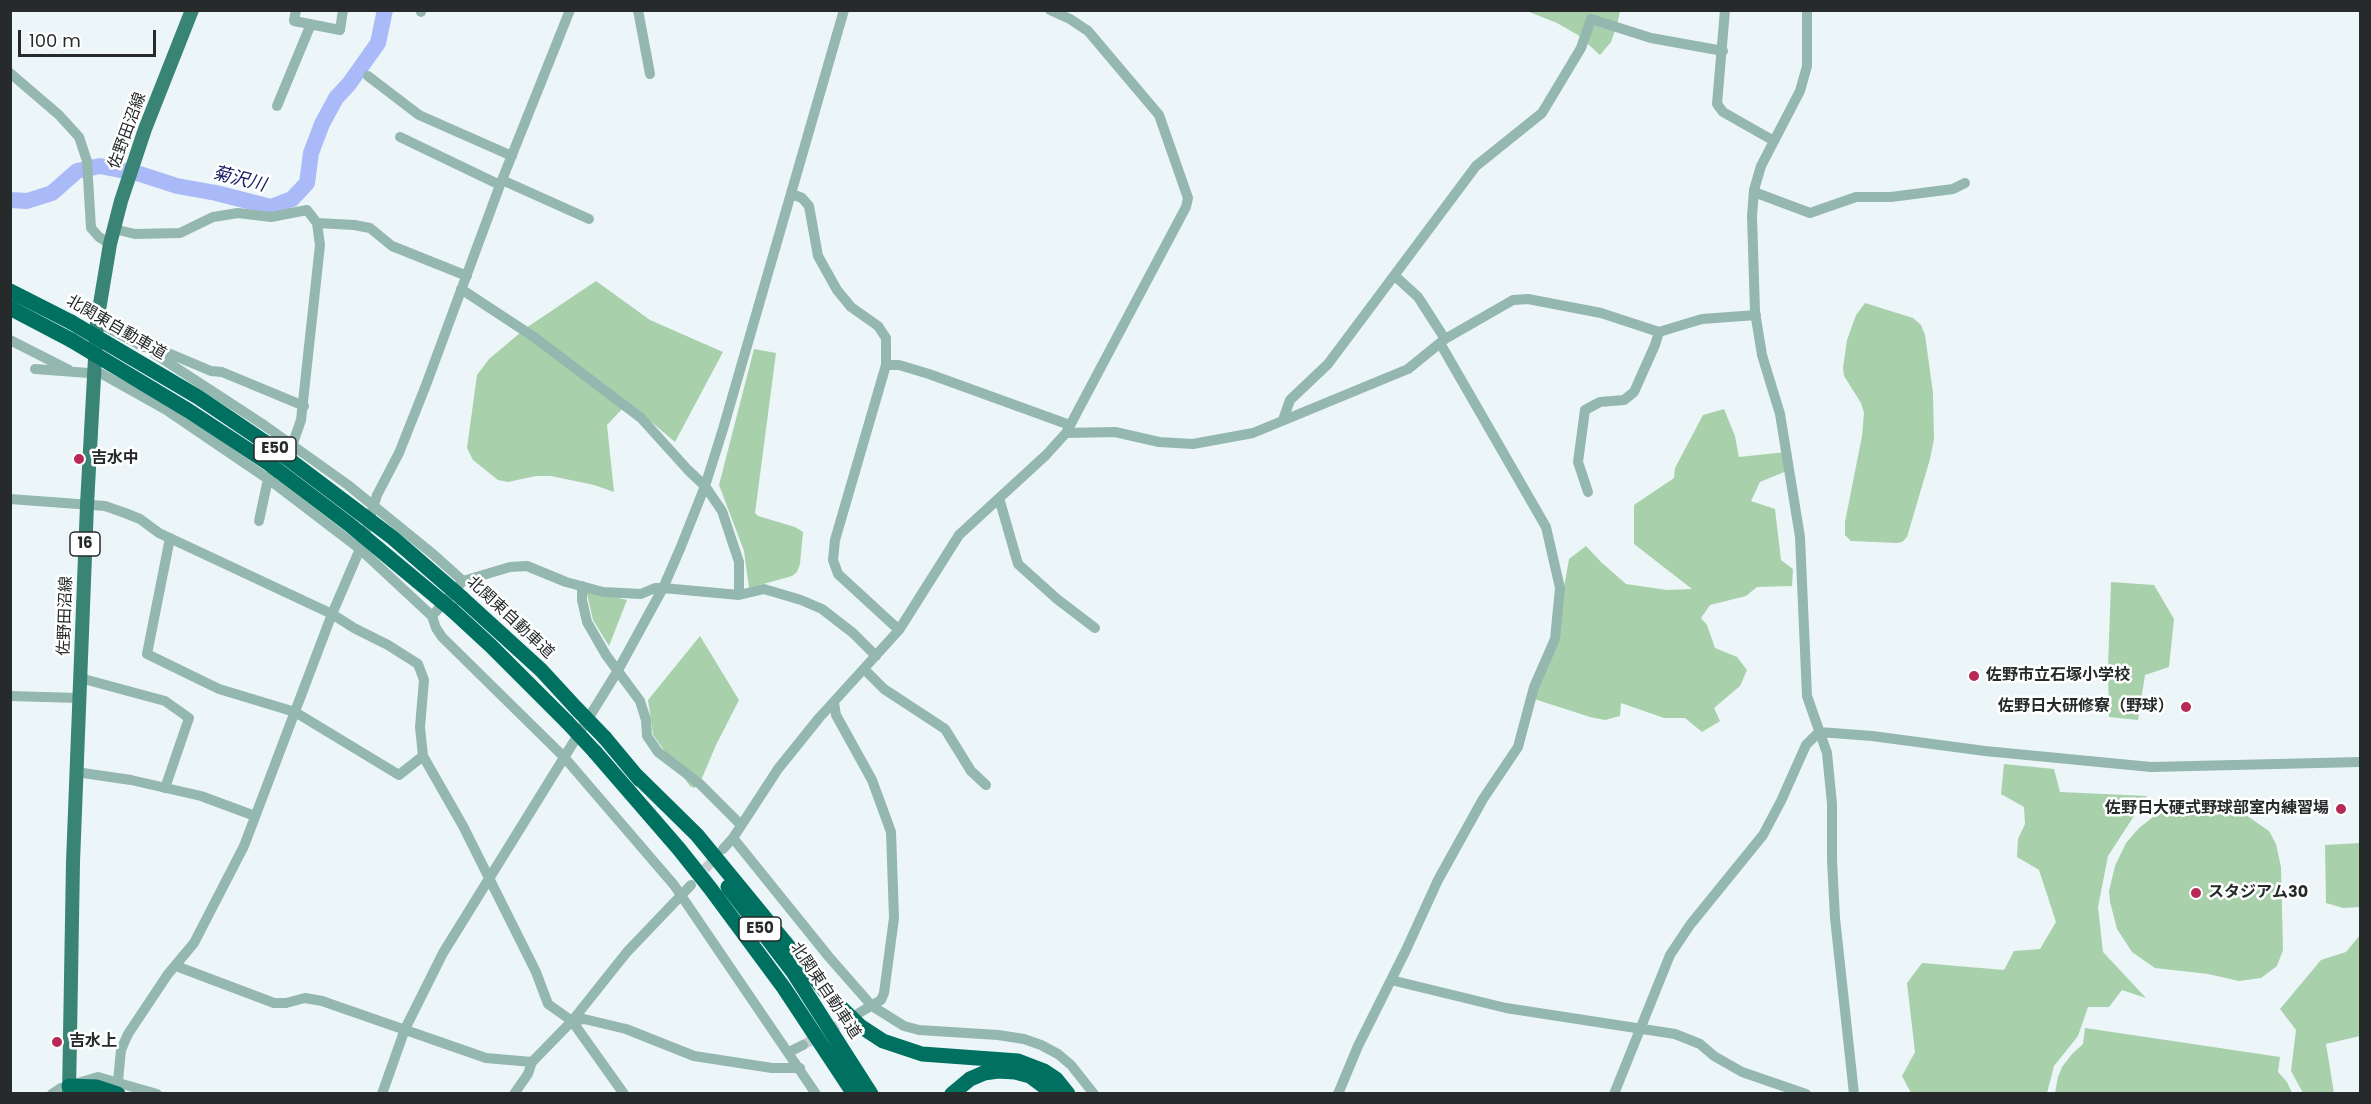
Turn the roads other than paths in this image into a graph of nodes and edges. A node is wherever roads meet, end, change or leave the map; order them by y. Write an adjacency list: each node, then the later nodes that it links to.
1 (296, 10): 10 (street)
2 (343, 10): 10 (street)
3 (570, 10): 18 (street)
4 (638, 10): 13 (street)
5 (844, 10): 22 (street)
6 (1050, 10): 47 (street)
7 (1725, 10): 11 (street)
8 (1807, 10): 17 (street)
9 (190, 11): 25 (main road, 佐野田沼線 / 16)
10 (310, 24): 15 (street)
11 (1723, 51): 17 (street); 28 (street)
12 (10, 73): 26 (street)
13 (650, 74)
14 (368, 75): 18 (street)
15 (277, 106)
16 (400, 137): 19 (street)
17 (1774, 141): 21 (street)
18 (512, 156): 19 (street)
19 (501, 182): 23 (street); 27 (street)
20 (1965, 183): 21 (street)
21 (1754, 192): 32 (street)
22 (792, 194): 38 (street); 50 (street)
23 (589, 219)
24 (317, 223): 25 (street); 27 (street); 44 (street)
25 (114, 229): 26 (main road, 佐野田沼線 / 16)
26 (110, 244): 33 (main road, 佐野田沼線 / 16)
27 (466, 276): 29 (street)
28 (1395, 276): 36 (street); 45 (street)
29 (461, 289): 50 (street); 55 (street)
30 (10, 291): 63 (highway, 北関東自動車道 / E50, bridge)
31 (10, 309): 63 (highway, 北関東自動車道 / E50, bridge)
32 (1756, 315): 34 (street); 76 (street)
33 (97, 322): 37 (street); 41 (main road, 佐野田沼線 / 16)
34 (1659, 332): 36 (street); 51 (street)
35 (10, 340): 40 (street)
36 (1442, 341): 45 (street); 93 (street)
37 (154, 350): 42 (street); 43 (street); 44 (street)
38 (886, 365): 47 (street); 67 (street)
39 (35, 369): 40 (street)
40 (73, 372): 41 (street)
41 (93, 373): 43 (street); 54 (main road, 佐野田沼線 / 16)
42 (207, 387): 46 (street); 48 (street)
43 (136, 393): 46 (street)
44 (304, 406): 48 (street)
45 (1283, 420): 47 (street)
46 (184, 422): 49 (street)
47 (1067, 430): 52 (street)
48 (292, 445): 49 (street); 55 (street)
49 (268, 479): 56 (street); 58 (street)
50 (705, 486): 61 (street); 62 (street)
51 (1588, 492)
52 (999, 498): 66 (street); 67 (street)
53 (10, 499): 54 (street)
54 (87, 505): 57 (street); 71 (main road, 佐野田沼線 / 16)
55 (373, 506): 58 (street); 59 (street)
56 (259, 520)
57 (170, 538): 64 (street); 75 (street)
58 (360, 549): 64 (street); 65 (street)
59 (463, 581): 60 (street); 65 (street)
60 (582, 586): 61 (street); 70 (street)
61 (663, 588): 62 (street); 70 (street)
62 (739, 595): 68 (street)
63 (457, 604): 81 (highway, 北関東自動車道 / E50, bridge); 91 (highway, 北関東自動車道 / E50, bridge)
64 (332, 614): 75 (street); 77 (street)
65 (432, 616): 78 (street)
66 (1095, 628)
67 (899, 630): 68 (street)
68 (876, 656): 69 (street)
69 (864, 669): 74 (street); 82 (street)
70 (618, 672): 78 (street); 85 (street)
71 (80, 678): 73 (main road, 佐野田沼線 / 16); 83 (street)
72 (10, 696): 73 (street)
73 (79, 698): 80 (main road, 佐野田沼線 / 16)
74 (834, 703): 85 (street); 94 (street)
75 (295, 712): 77 (street); 84 (street)
76 (1819, 732): 79 (street); 98 (street); 122 (street)
77 (423, 756): 88 (street)
78 (564, 757): 88 (street); 90 (street)
79 (2361, 762)
80 (76, 772): 83 (street); 104 (main road, 佐野田沼線 / 16)
81 (635, 774): 114 (highway, 北関東自動車道 / E50); 117 (highway)
82 (986, 784)
83 (165, 788): 84 (street)
84 (255, 816): 92 (street)
85 (741, 825): 86 (street)
86 (733, 838): 87 (street); 94 (street)
87 (723, 849)
88 (489, 878): 96 (street); 97 (street)
89 (691, 885): 90 (street)
90 (681, 895): 96 (street); 100 (street)
91 (746, 936): 112 (highway); 113 (highway, 北関東自動車道 / E50)
92 (176, 966): 97 (street); 103 (street)
93 (1391, 980): 98 (street); 119 (street)
94 (872, 1006): 95 (street); 118 (street)
95 (859, 1013)
96 (573, 1021): 101 (street); 102 (street); 110 (street)
97 (405, 1029): 101 (street); 108 (street)
98 (1642, 1029): 120 (street); 121 (street)
99 (803, 1045): 100 (street)
100 (789, 1052): 102 (street)
101 (532, 1062): 109 (street)
102 (800, 1068): 111 (street)
103 (118, 1088): 104 (highway); 107 (street)
104 (69, 1090): 105 (street); 106 (highway)
105 (52, 1094)
106 (86, 1094)
107 (158, 1094)
108 (382, 1094)
109 (514, 1094)
110 (624, 1094)
111 (816, 1094)
112 (843, 1094)
113 (854, 1094)
114 (871, 1094)
115 (952, 1094): 116 (highway)
116 (1054, 1094)
117 (1068, 1094)
118 (1094, 1094)
119 (1338, 1094)
120 (1614, 1094)
121 (1806, 1094)
122 (1854, 1094)

